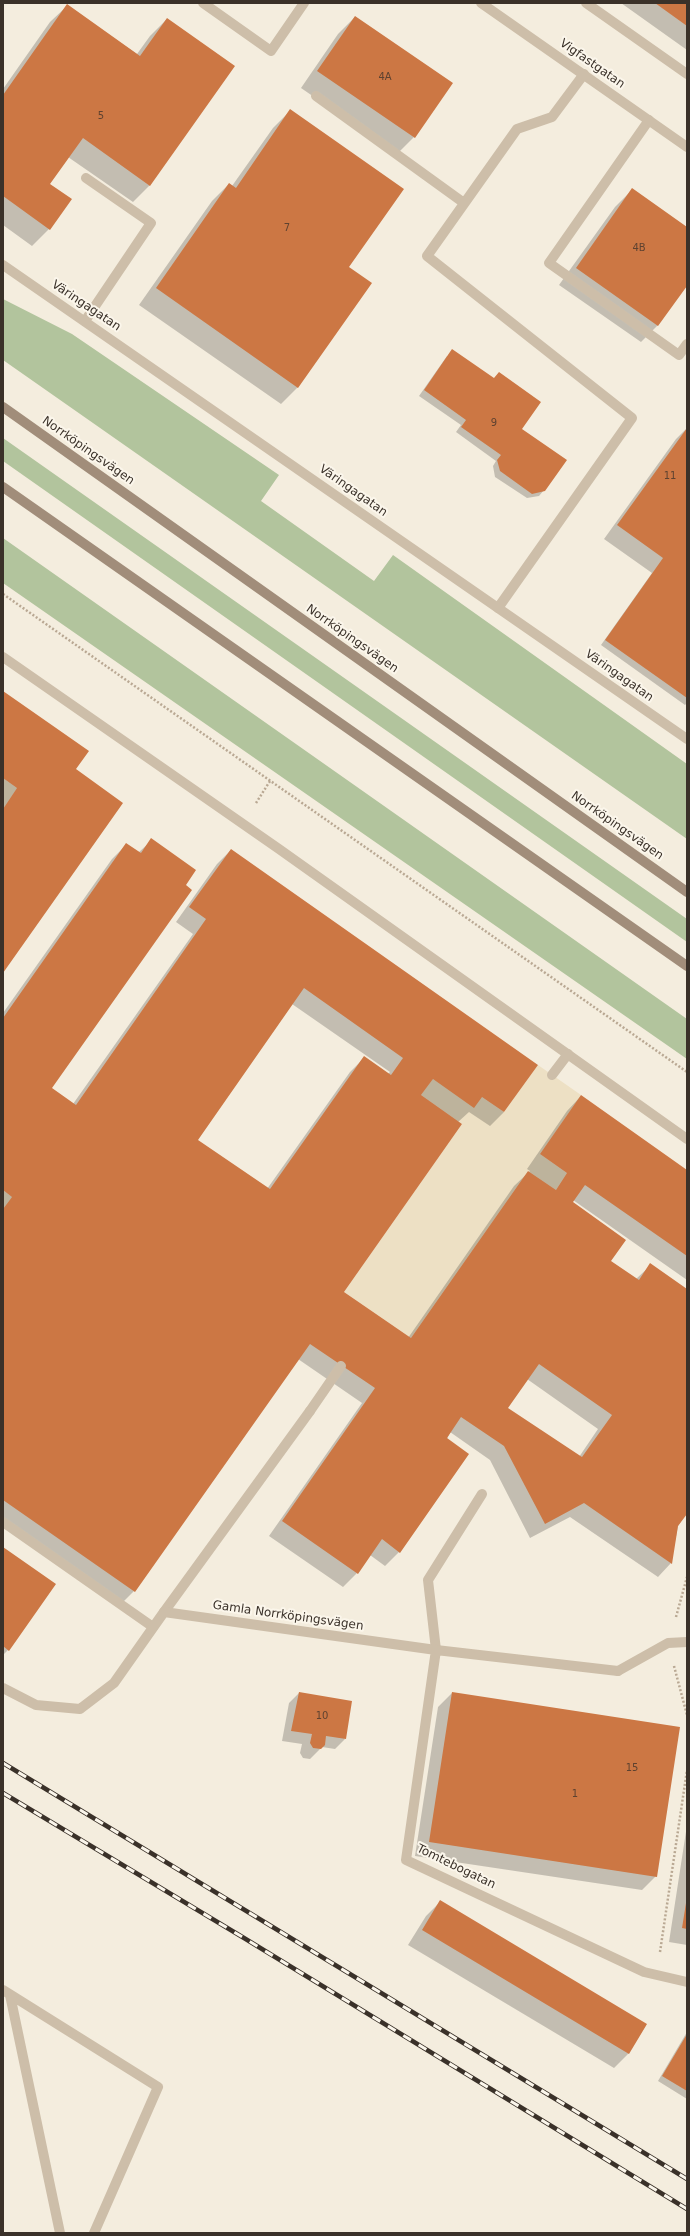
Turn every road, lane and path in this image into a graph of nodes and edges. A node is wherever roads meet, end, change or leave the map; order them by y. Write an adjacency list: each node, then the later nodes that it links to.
1 (203, 3): 2 (street)
2 (304, 3)
3 (481, 3): 5 (street, Vigfastgatan)
4 (586, 3): 6 (street)
5 (584, 74): 8 (street, Vigfastgatan); 11 (street)
6 (687, 74)
7 (316, 96): 11 (street)
8 (649, 120): 9 (street, Vigfastgatan); 14 (street)
9 (687, 147)
10 (86, 178): 13 (street)
11 (464, 202): 18 (street)
12 (3, 265): 13 (street, Väringagatan)
13 (85, 321): 18 (street, Väringagatan)
14 (687, 344)
15 (3, 407): 21 (main road, Norrköpingsvägen)
16 (3, 487): 22 (main road)
17 (3, 594): 24 (path)
18 (498, 608): 20 (street, Väringagatan)
19 (3, 658): 23 (street)
20 (687, 739)
21 (687, 892)
22 (687, 966)
23 (568, 1054): 25 (street); 26 (street)
24 (687, 1072)
25 (552, 1075)
26 (687, 1139)
27 (341, 1366): 30 (street)
28 (482, 1494): 33 (street)
29 (3, 1522): 31 (street)
30 (164, 1612): 31 (street); 33 (street, Gamla Norrköpingsvägen)
31 (153, 1627): 34 (street)
32 (687, 1642): 33 (street, Gamla Norrköpingsvägen)
33 (436, 1650): 36 (street, Tomtebogatan)
34 (3, 1688)
35 (687, 1770): 36 (path)
36 (656, 1976): 37 (street, Tomtebogatan)
37 (687, 1982)
38 (6, 1992): 39 (street); 40 (street)
39 (60, 2233)
40 (94, 2233)

